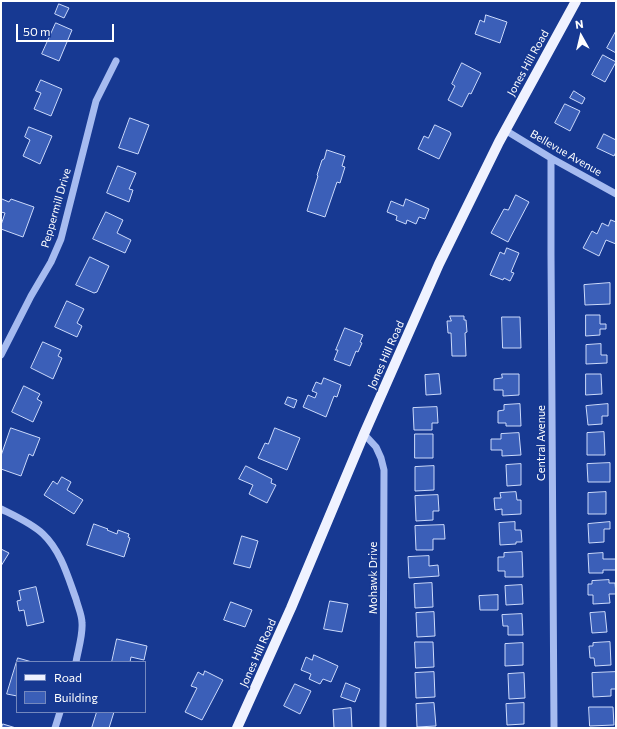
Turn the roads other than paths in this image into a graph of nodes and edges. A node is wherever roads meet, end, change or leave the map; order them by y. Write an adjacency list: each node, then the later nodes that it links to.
1 (576, 1): 3 (main road, Jones Hill Road)
2 (116, 61): 6 (street, Peppermill Drive)
3 (505, 130): 4 (street, Bellevue Avenue); 7 (main road, Jones Hill Road)
4 (551, 158): 5 (street, Bellevue Avenue); 14 (street, Central Avenue)
5 (616, 194)
6 (1, 355)
7 (364, 434): 12 (main road, Jones Hill Road); 13 (street, Mohawk Drive)
8 (1, 509): 9 (street)
9 (76, 661)
10 (60, 713): 11 (street)
11 (55, 728)
12 (237, 728)
13 (383, 728)
14 (554, 728)

